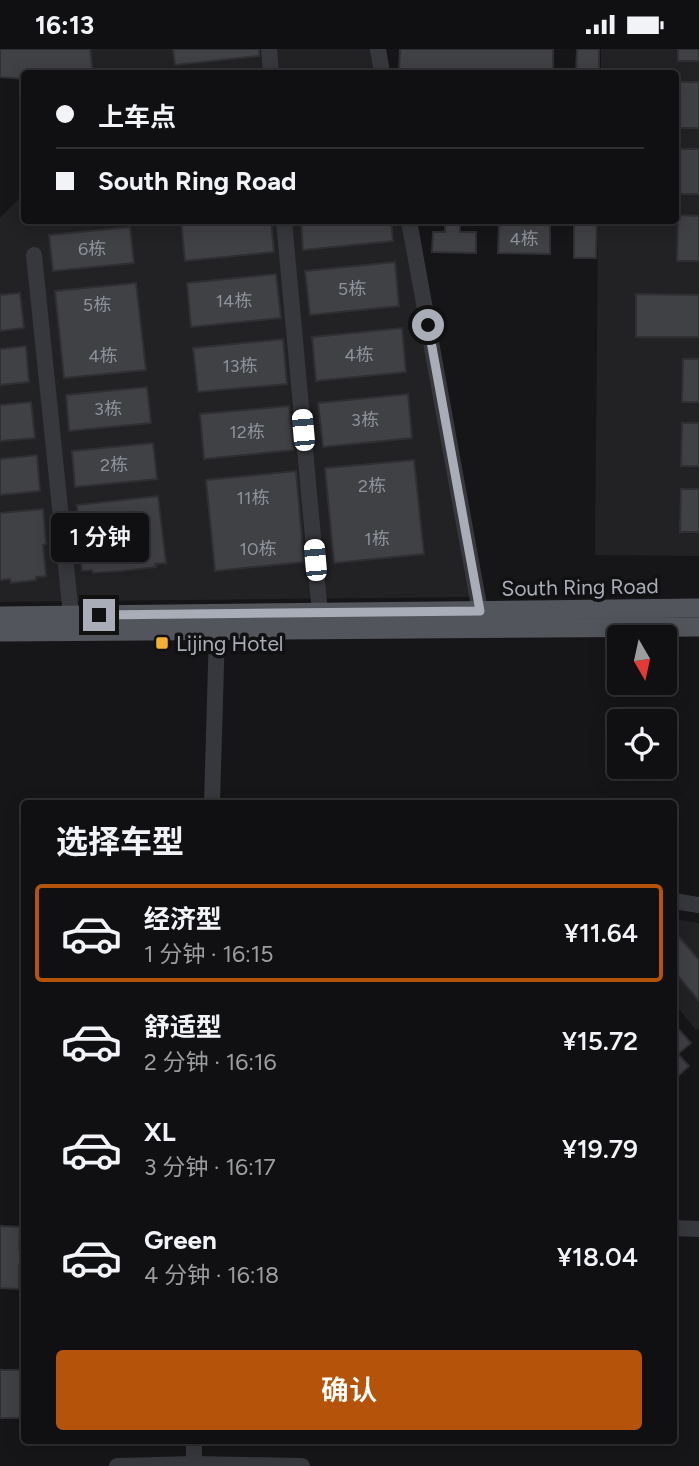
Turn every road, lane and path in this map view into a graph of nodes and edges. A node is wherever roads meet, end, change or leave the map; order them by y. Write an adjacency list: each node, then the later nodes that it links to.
1 (269, 49): 3 (street)
2 (378, 49): 4 (street)
3 (271, 70)
4 (382, 70)
5 (284, 224): 10 (street)
6 (410, 224): 9 (street)
7 (34, 255): 11 (street)
8 (699, 608): 9 (main road, South Ring Road)
9 (480, 611): 10 (main road, South Ring Road)
10 (320, 613): 11 (main road, South Ring Road)
11 (71, 615): 12 (main road, South Ring Road)
12 (0, 616)
13 (699, 627): 14 (main road, South Ring Road)
14 (217, 631): 15 (main road, South Ring Road); 16 (street)
15 (0, 632)
16 (212, 800)
17 (677, 901): 18 (street)
18 (699, 905)
19 (677, 1228): 20 (street)
20 (699, 1229)
21 (194, 1444): 22 (street)
22 (194, 1464): 23 (street); 24 (street)
23 (233, 1465): 25 (street)
24 (117, 1466)
25 (302, 1466)

